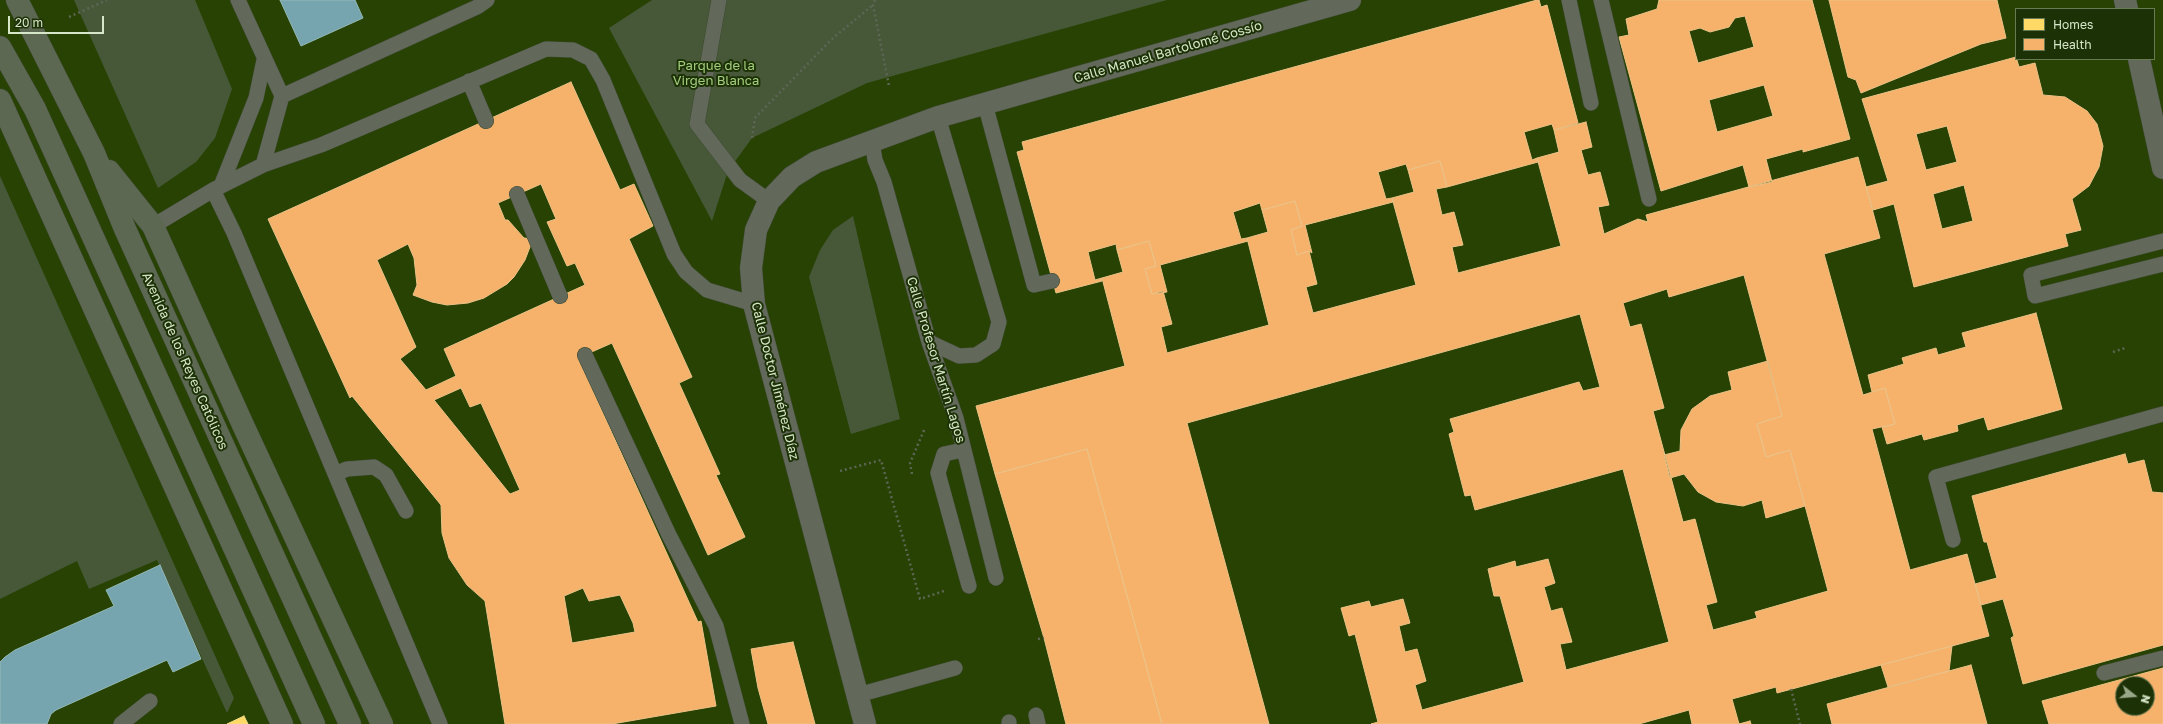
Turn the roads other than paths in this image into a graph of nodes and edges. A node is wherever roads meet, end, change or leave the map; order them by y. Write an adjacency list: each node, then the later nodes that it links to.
1 (17, 0): 19 (main road, Avenida de los Reyes Católicos)
2 (238, 0): 9 (lane)
3 (487, 0): 12 (lane)
4 (720, 0): 25 (lane)
5 (1350, 0): 15 (street, Calle Manuel Bartolomé Cossío)
6 (1568, 0): 14 (lane)
7 (1601, 0): 24 (lane)
8 (0, 47): 48 (main road)
9 (264, 60): 12 (lane); 22 (lane)
10 (2139, 60): 21 (street)
11 (469, 81): 17 (lane); 20 (lane); 31 (lane)
12 (282, 96): 20 (lane)
13 (0, 100): 47 (main road)
14 (1591, 103)
15 (985, 104): 16 (street, Calle Doctor Jiménez Díaz); 29 (lane)
16 (938, 117): 18 (street, Calle Doctor Jiménez Díaz); 32 (lane)
17 (486, 121)
18 (872, 142): 25 (street, Calle Doctor Jiménez Díaz); 32 (lane, Calle Profesor Martín Lagos)
19 (94, 153): 26 (main road); 49 (main road, Avenida de los Reyes Católicos)
20 (263, 165): 22 (lane)
21 (2163, 168)
22 (217, 188): 26 (lane); 36 (lane)
23 (517, 194): 30 (lane)
24 (1649, 199)
25 (769, 201): 31 (street, Calle Doctor Jiménez Díaz)
26 (152, 226): 50 (main road)
27 (2163, 241): 28 (lane)
28 (2163, 264)
29 (1052, 281)
30 (560, 296)
31 (754, 304): 44 (street, Calle Doctor Jiménez Díaz)
32 (930, 342): 35 (lane, Calle Profesor Martín Lagos)
33 (584, 356): 52 (lane)
34 (2163, 414): 38 (lane)
35 (964, 450): 39 (lane, Calle Profesor Martín Lagos); 40 (lane)
36 (335, 474): 37 (lane); 51 (lane)
37 (406, 511)
38 (1953, 540)
39 (996, 578)
40 (969, 586)
41 (2163, 658): 43 (lane)
42 (955, 668): 44 (lane)
43 (2104, 673)
44 (858, 695): 53 (street, Calle Doctor Jiménez Díaz)
45 (150, 701): 46 (lane)
46 (121, 724)
47 (282, 724)
48 (314, 724)
49 (350, 724)
50 (382, 724)
51 (440, 724)
52 (742, 724)
53 (865, 724)

